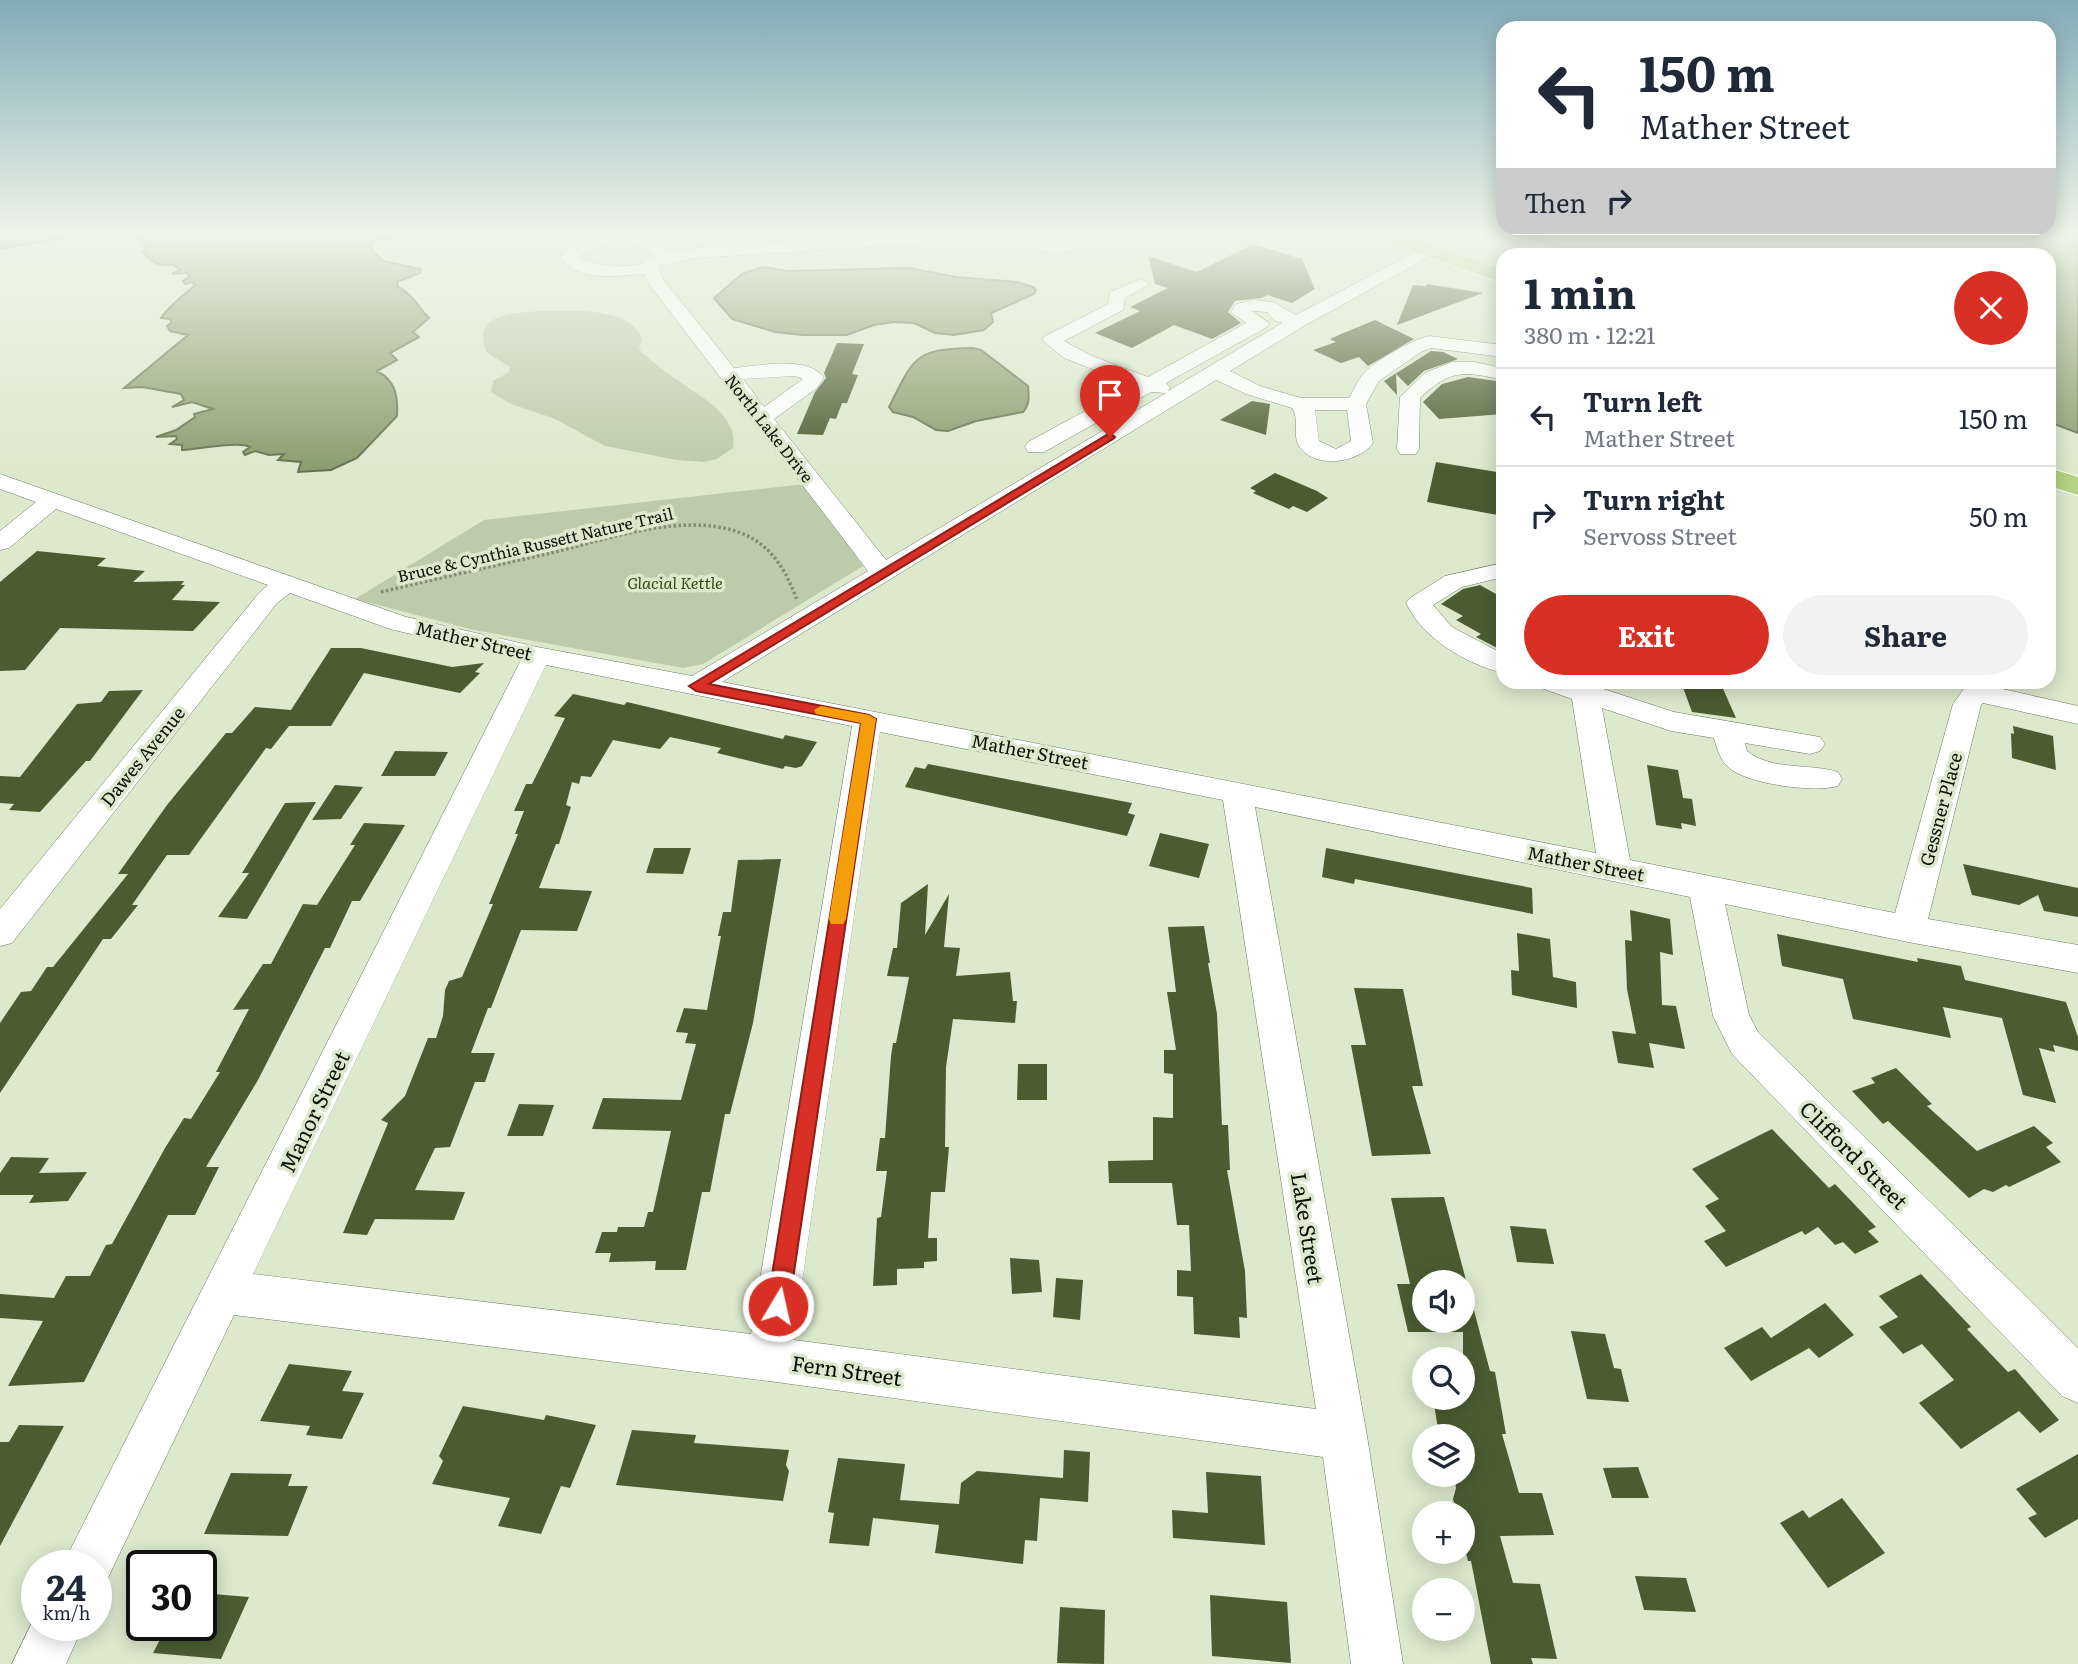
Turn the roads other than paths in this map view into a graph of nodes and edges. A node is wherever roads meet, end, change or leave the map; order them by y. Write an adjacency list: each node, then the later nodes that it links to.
1 (681, 314): 12 (street, North Lake Drive)
2 (1102, 314): 13 (street)
3 (1243, 314): 13 (street)
4 (1279, 314): 6 (street)
5 (1313, 314): 6 (street)
6 (1294, 324): 10 (street)
7 (1452, 327): 8 (street)
8 (1429, 342): 9 (street); 16 (street)
9 (1496, 350)
10 (1215, 372): 14 (street); 15 (street)
11 (1496, 373): 19 (street)
12 (728, 374): 17 (street, North Lake Drive); 17 (street)
13 (1148, 384): 14 (street); 18 (street)
14 (1177, 395): 26 (street)
15 (1300, 404): 16 (street); 16 (street)
16 (1356, 404)
17 (762, 418): 26 (street, North Lake Drive)
18 (1036, 447)
19 (1408, 449)
20 (2056, 479): 22 (main road)
21 (0, 481): 23 (street, Mather Street)
22 (2078, 487)
23 (54, 499): 24 (street); 27 (street, Mather Street)
24 (0, 543)
25 (1496, 571): 29 (street)
26 (884, 574): 30 (street)
27 (288, 582): 28 (street, Mather Street); 42 (street, Dawes Avenue)
28 (537, 655): 30 (street, Mather Street); 44 (street, Manor Street)
29 (1496, 661)
30 (696, 686): 34 (street, Mather Street)
31 (1568, 689): 32 (street)
32 (1586, 696): 35 (street); 39 (street)
33 (2078, 715): 41 (street, Gessner Place)
34 (869, 719): 38 (street, Mather Street); 45 (street)
35 (1727, 732): 36 (street); 37 (street)
36 (1810, 744)
37 (1827, 779)
38 (1237, 792): 39 (street, Mather Street); 47 (street, Lake Street)
39 (1615, 868): 40 (street, Mather Street)
40 (1705, 887): 41 (street, Mather Street); 46 (street, Clifford Street)
41 (1908, 929): 43 (street, Mather Street)
42 (0, 933)
43 (2078, 959)
44 (225, 1292): 45 (street, Fern Street); 48 (street, Manor Street)
45 (769, 1359): 47 (street, Fern Street)
46 (2078, 1381)
47 (1344, 1436): 51 (street, Lake Street)
48 (95, 1550)
49 (50, 1641): 50 (street)
50 (38, 1664)
51 (1377, 1664)

